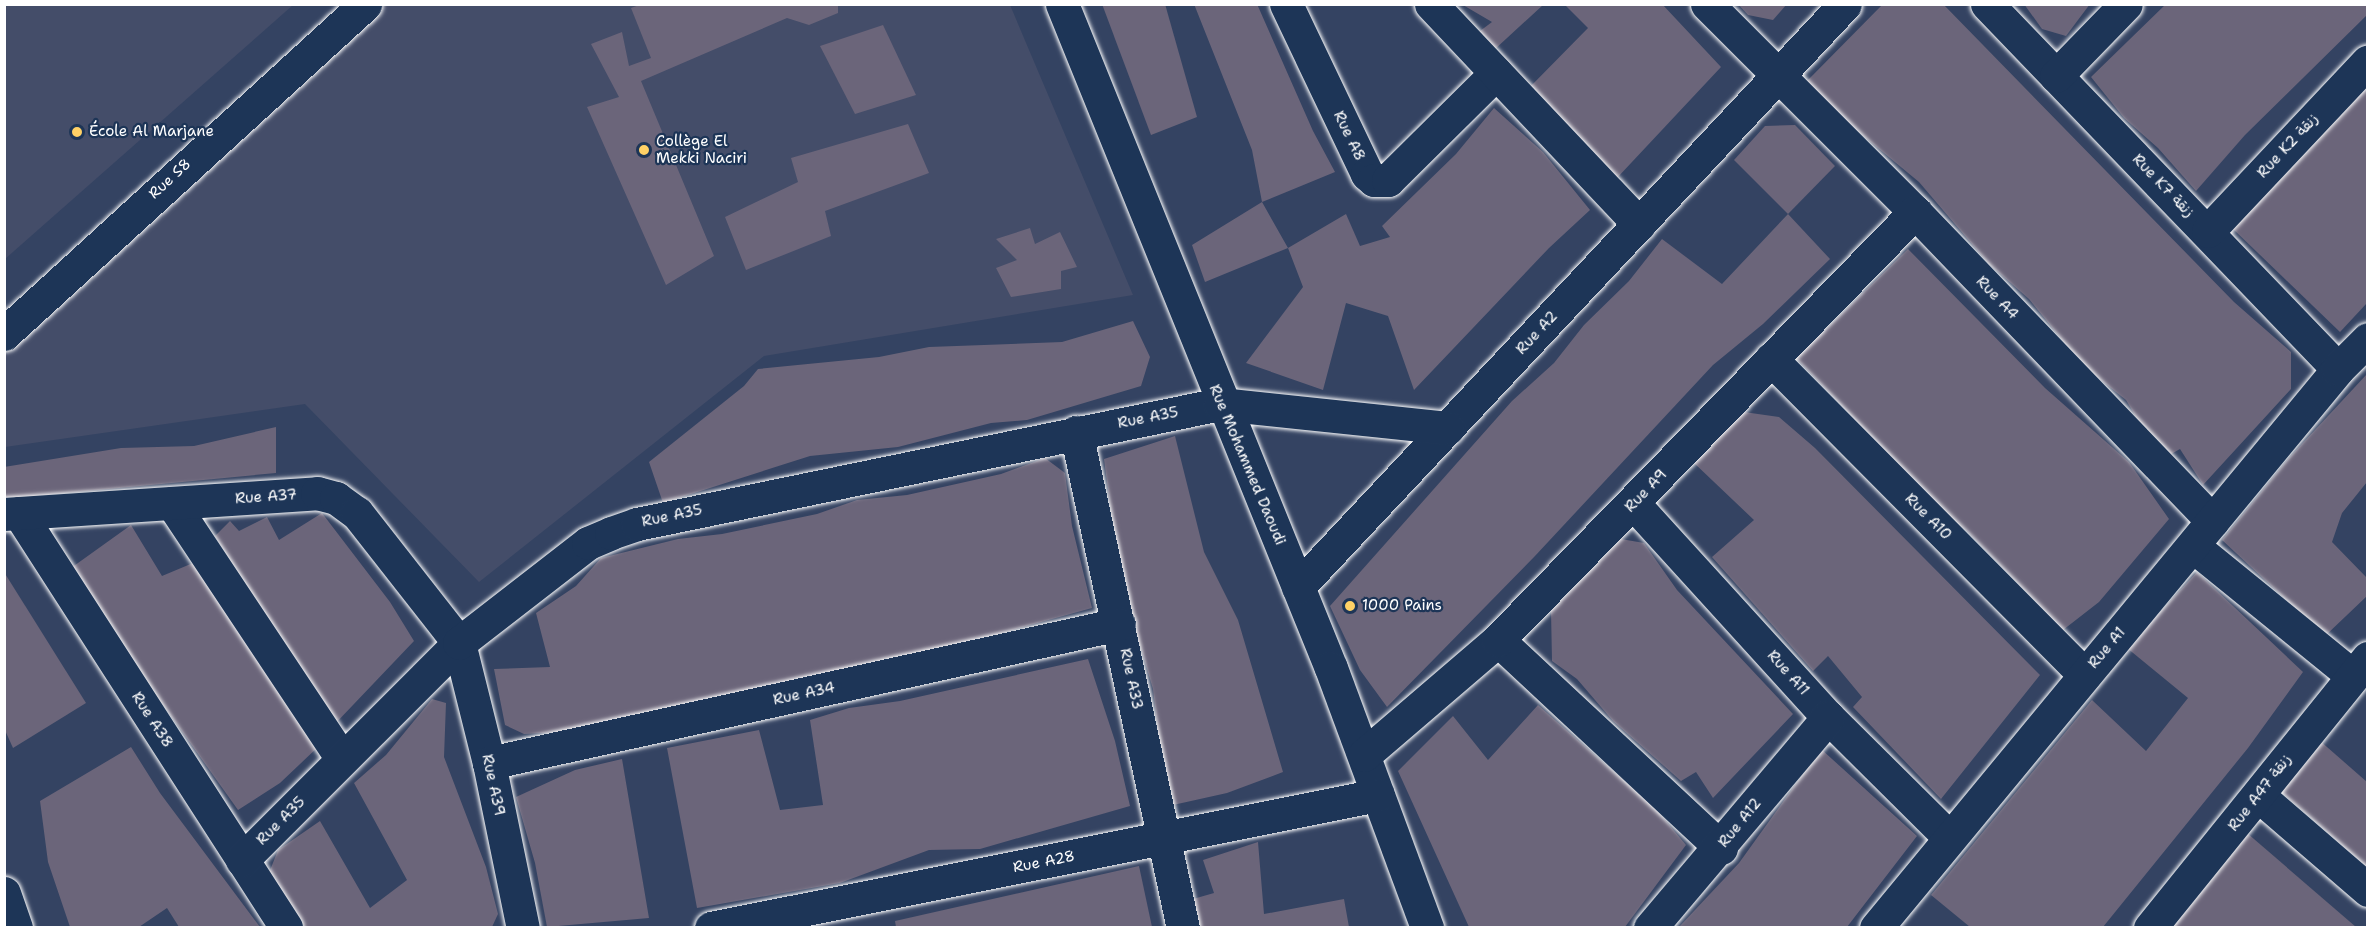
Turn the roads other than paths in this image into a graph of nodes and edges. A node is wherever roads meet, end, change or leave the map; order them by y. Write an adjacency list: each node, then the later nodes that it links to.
1 (365, 4): 16 (street, Rue S8)
2 (1062, 4): 20 (street, Rue Mohammed Daoudi)
3 (1286, 4): 10 (street, Rue A8)
4 (1431, 4): 10 (street)
5 (1707, 4): 12 (street, Rue A4)
6 (1845, 4): 12 (street, Rue A2)
7 (1987, 4): 11 (street, Rue K7 زنقة)
8 (2126, 4): 11 (street)
9 (2367, 61): 15 (street, Rue K2 زنقة)
10 (1496, 73): 14 (street)
11 (2056, 76): 15 (street, Rue K7 زنقة)
12 (1778, 79): 13 (street, Rue A4); 14 (street, Rue A2)
13 (1915, 212): 18 (street, Rue A9); 26 (street, Rue A4)
14 (1639, 224): 21 (street, Rue A2)
15 (2208, 231): 19 (street, Rue K7 زنقة)
16 (4, 334)
17 (2367, 339): 19 (street, Rue A1)
18 (1771, 359): 24 (street, Rue A9); 32 (street, Rue A10)
19 (2338, 369): 26 (street, Rue A1)
20 (1220, 404): 21 (street, Rue A35); 22 (street, Rue A35); 27 (street, Rue Mohammed Daoudi)
21 (1448, 428): 27 (street, Rue A2)
22 (1076, 432): 28 (street, Rue A33); 30 (street, Rue A35)
23 (172, 503): 25 (street, Rue A37); 30 (street, Rue A37); 35 (street)
24 (1634, 504): 29 (street, Rue A9); 33 (street, Rue A11)
25 (12, 513): 42 (street, Rue A38)
26 (2202, 533): 31 (street, Rue A4); 32 (street, Rue A1)
27 (1298, 587): 34 (street, Rue Mohammed Daoudi)
28 (1119, 624): 36 (street, Rue A34); 40 (street, Rue A33)
29 (1498, 640): 34 (street, Rue A9); 41 (street)
30 (459, 643): 35 (street, Rue A35); 36 (street, Rue A39)
31 (2360, 667): 38 (street, Rue A47 زنقة)
32 (2085, 675): 39 (street, Rue A1)
33 (1828, 717): 39 (street, Rue A11); 41 (street, Rue A12)
34 (1364, 755): 37 (street, Rue Mohammed Daoudi)
35 (342, 759): 42 (street, Rue A35)
36 (489, 763): 47 (street, Rue A39)
37 (1378, 795): 40 (street, Rue A28); 50 (street, Rue Mohammed Daoudi)
38 (2259, 796): 43 (street); 53 (street, Rue A47 زنقة)
39 (1949, 837): 52 (street, Rue A1)
40 (1164, 839): 48 (street, Rue A28); 49 (street, Rue A33)
41 (1721, 848): 51 (street, Rue A12)
42 (242, 860): 46 (street, Rue A38)
43 (2367, 890)
44 (4, 893): 45 (street)
45 (16, 927)
46 (286, 927)
47 (523, 927)
48 (711, 927)
49 (1183, 927)
50 (1427, 927)
51 (1650, 927)
52 (1876, 927)
53 (2150, 927)

